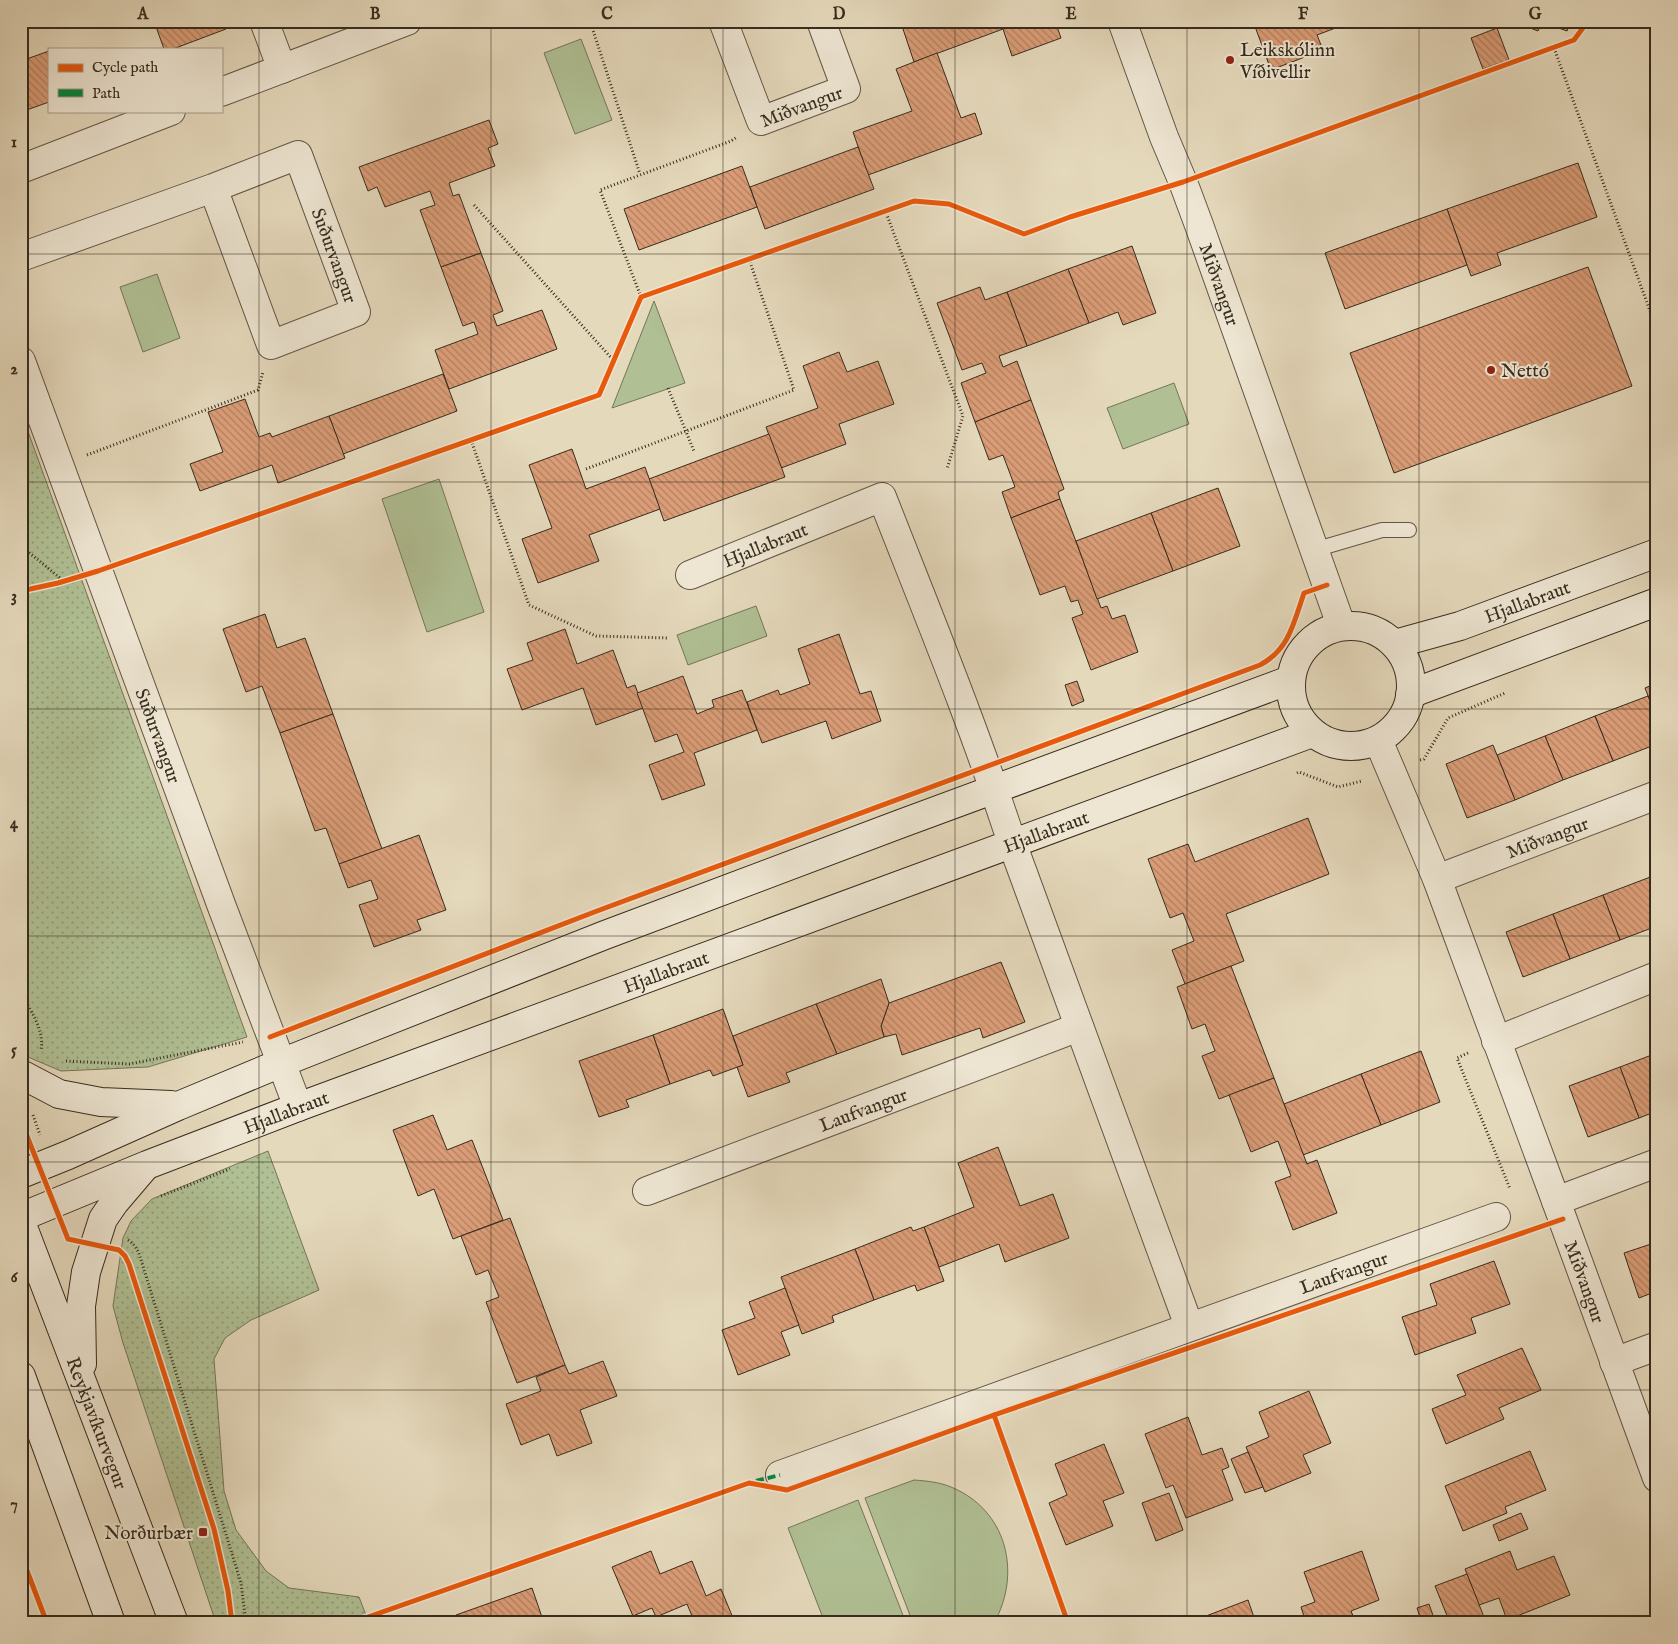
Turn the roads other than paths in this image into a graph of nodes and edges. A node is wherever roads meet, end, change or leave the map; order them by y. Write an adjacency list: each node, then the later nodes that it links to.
1 (264, 21): 6 (street)
2 (407, 21): 6 (street)
3 (723, 21): 4 (street, Miðvangur)
4 (821, 21)
5 (1122, 21): 14 (street, Miðvangur)
6 (282, 69): 7 (street)
7 (222, 92)
8 (168, 112): 9 (street)
9 (21, 169)
10 (213, 188): 10 (street, Suðurvangur); 11 (street, Suðurvangur)
11 (21, 257)
12 (21, 361): 31 (street, Suðurvangur)
13 (1409, 530): 14 (lane)
14 (1314, 550): 18 (street, Miðvangur)
15 (1657, 553): 19 (street, Hjallabraut)
16 (690, 575): 24 (street, Hjallabraut)
17 (1657, 602): 21 (street)
18 (1341, 625): 19 (street); 20 (street)
19 (1395, 644): 21 (street)
20 (1290, 680): 22 (street); 24 (street)
21 (1410, 695): 23 (street)
22 (1312, 733): 23 (street); 26 (street, Hjallabraut)
23 (1378, 740): 27 (street, Miðvangur)
24 (995, 790): 26 (street); 31 (street)
25 (1657, 795): 27 (street, Miðvangur)
26 (1012, 844): 29 (street); 34 (street, Hjallabraut)
27 (1437, 879): 30 (street, Miðvangur)
28 (1657, 976): 30 (street)
29 (1079, 1027): 38 (street, Laufvangur); 43 (street)
30 (1496, 1041): 39 (street, Miðvangur)
31 (281, 1063): 33 (street); 34 (street, Suðurvangur)
32 (21, 1074): 33 (street)
33 (178, 1106): 37 (street)
34 (298, 1107): 36 (street, Hjallabraut)
35 (1657, 1163): 39 (street)
36 (146, 1165): 40 (street, Hjallabraut); 47 (street)
37 (21, 1174)
38 (647, 1190)
39 (1556, 1201): 45 (street, Miðvangur)
40 (21, 1217)
41 (1496, 1217): 43 (street, Laufvangur)
42 (21, 1222): 47 (street, Reykjavíkurvegur)
43 (1189, 1326): 48 (street, Laufvangur)
44 (1657, 1346): 45 (street)
45 (1614, 1362): 49 (street, Miðvangur)
46 (21, 1376): 50 (street)
47 (83, 1383): 51 (street, Reykjavíkurvegur)
48 (780, 1475)
49 (1657, 1478)
50 (111, 1623)
51 (174, 1623)

